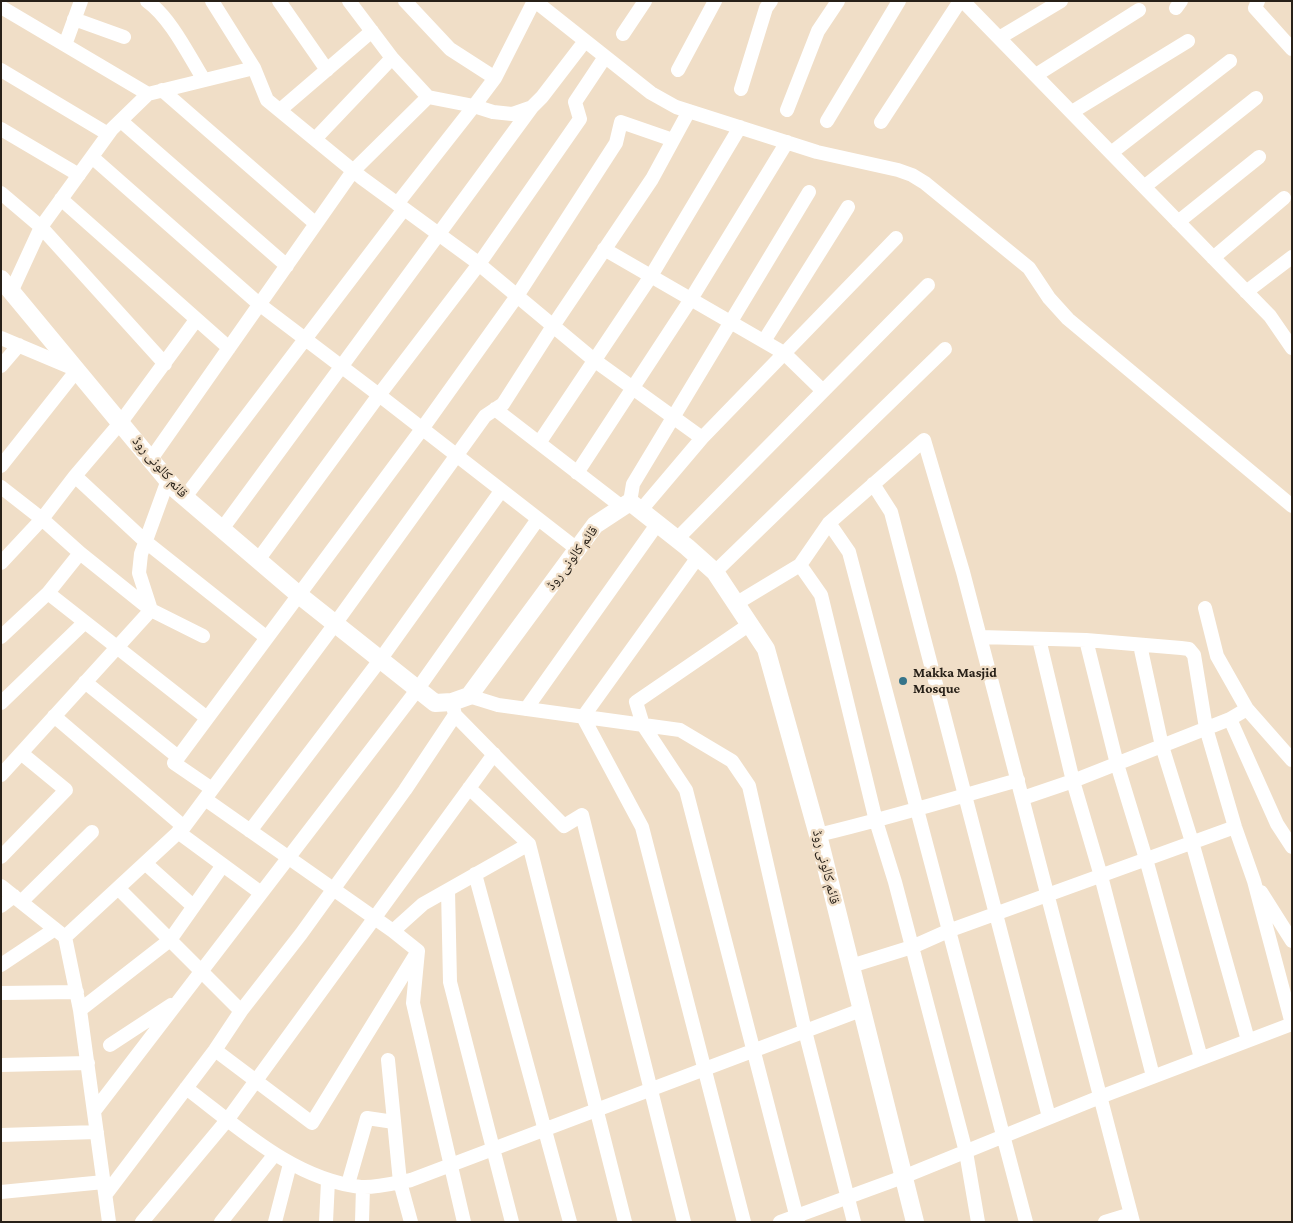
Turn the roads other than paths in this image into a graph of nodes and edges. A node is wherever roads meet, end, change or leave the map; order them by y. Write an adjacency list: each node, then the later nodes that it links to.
1 (81, 1): 18 (street)
2 (147, 1): 36 (street)
3 (212, 1): 30 (street)
4 (279, 1): 32 (street)
5 (349, 1): 19 (street)
6 (406, 1): 35 (street)
7 (534, 1): 23 (street); 35 (street)
8 (645, 1): 20 (street)
9 (715, 1): 33 (street)
10 (771, 1): 38 (street)
11 (838, 1): 45 (street)
12 (899, 1): 49 (street)
13 (962, 1): 22 (street); 50 (street)
14 (1062, 1): 22 (street)
15 (1258, 1): 26 (street)
16 (1, 7): 25 (street)
17 (1139, 10): 34 (street)
18 (74, 19): 21 (street); 25 (street)
19 (372, 31): 28 (street); 32 (street)
20 (623, 34)
21 (124, 37)
22 (999, 38): 34 (street)
23 (585, 41): 27 (street); 43 (street)
24 (1188, 41): 47 (street)
25 (65, 45): 39 (street)
26 (1292, 49)
27 (605, 57): 46 (street); 77 (street)
28 (392, 58): 40 (street); 54 (street)
29 (1230, 61): 57 (street)
30 (254, 68): 36 (street); 44 (street)
31 (1, 70): 53 (street)
32 (327, 70): 44 (street)
33 (678, 70)
34 (1036, 75): 47 (street)
35 (495, 78): 42 (street)
36 (204, 80): 37 (street)
37 (162, 90): 39 (street); 70 (street)
38 (741, 90)
39 (148, 94): 48 (street)
40 (428, 97): 42 (street); 60 (street)
41 (1256, 98): 62 (street)
42 (474, 106): 43 (street); 67 (street)
43 (532, 107): 72 (street)
44 (280, 110): 54 (street)
45 (787, 110)
46 (690, 111): 51 (street); 55 (street)
47 (1072, 112): 57 (street)
48 (121, 120): 53 (street); 78 (street)
49 (827, 121)
50 (881, 122)
51 (740, 127): 56 (street); 79 (street)
52 (1, 129): 61 (street)
53 (108, 134): 58 (street)
54 (315, 139): 60 (street)
55 (673, 140): 74 (street); 83 (street)
56 (787, 142): 84 (street); 122 (street)
57 (1111, 153): 62 (street)
58 (92, 157): 61 (street); 85 (street)
59 (1259, 157): 69 (street)
60 (353, 171): 67 (street); 70 (street)
61 (79, 175): 66 (street)
62 (1144, 187): 69 (street)
63 (809, 192): 87 (street)
64 (1, 193): 71 (street)
65 (1284, 198): 76 (street)
66 (61, 199): 71 (street); 86 (street)
67 (400, 207): 72 (street); 90 (street)
68 (848, 207): 91 (street)
69 (1178, 222): 76 (street)
70 (316, 224): 78 (street)
71 (41, 227): 80 (street); 98 (street)
72 (439, 235): 77 (street); 100 (street)
73 (896, 238): 96 (street)
74 (604, 249): 79 (street); 88 (street)
75 (1292, 257): 82 (street)
76 (1214, 258): 82 (street)
77 (479, 264): 83 (street); 104 (street)
78 (287, 266): 85 (street)
79 (651, 276): 84 (street); 97 (street)
80 (6, 285): 101 (street, قائم کالونی روڈ)
81 (928, 285): 103 (street)
82 (1246, 292): 95 (street)
83 (517, 296): 88 (street); 108 (street)
84 (691, 299): 87 (street); 102 (street)
85 (260, 304): 90 (street); 93 (street)
86 (196, 320): 93 (street); 98 (street)
87 (731, 322): 91 (street); 106 (street)
88 (553, 326): 97 (street); 105 (street)
89 (1, 338): 92 (street)
90 (306, 339): 100 (street); 120 (street)
91 (764, 341): 96 (street)
92 (19, 345): 99 (street); 101 (street)
93 (229, 348): 112 (street)
94 (945, 348): 136 (street)
95 (1292, 348)
96 (784, 353): 103 (street); 109 (street)
97 (595, 360): 102 (street); 110 (street)
98 (165, 364): 107 (street)
99 (1, 366)
100 (341, 366): 104 (street); 127 (street)
101 (77, 370): 107 (street, قائم کالونی روڈ); 113 (street)
102 (633, 388): 106 (street); 114 (street)
103 (823, 391): 128 (street)
104 (379, 395): 108 (street); 133 (street)
105 (495, 409): 110 (street); 111 (street)
106 (673, 417): 109 (street); 121 (street)
107 (120, 422): 112 (street, قائم کالونی روڈ); 115 (street)
108 (422, 429): 111 (street); 138 (street)
109 (702, 438): 121 (street)
110 (539, 443): 114 (street)
111 (456, 456): 119 (street); 143 (street)
112 (151, 459): 116 (street, قائم کالونی روڈ)
113 (1, 466)
114 (577, 472): 121 (street)
115 (75, 476): 123 (street); 129 (street)
116 (168, 480): 120 (street, قائم کالونی روڈ); 129 (street)
117 (872, 484): 126 (street); 147 (street); 178 (street)
118 (1, 487): 123 (street)
119 (501, 491): 124 (street); 153 (street)
120 (185, 497): 127 (street, قائم کالونی روڈ)
121 (631, 506): 125 (street, قائم کالونی روڈ); 130 (street, قائم کالونی روڈ)
122 (1292, 506)
123 (42, 519): 131 (street); 134 (street)
124 (538, 519): 130 (street); 155 (street)
125 (658, 523): 128 (street, قائم کالونی روڈ); 159 (street)
126 (828, 523): 135 (street); 180 (street)
127 (222, 529): 133 (street, قائم کالونی روڈ)
128 (677, 539): 132 (street, قائم کالونی روڈ)
129 (146, 542): 141 (street); 148 (street)
130 (577, 549): 156 (street, قائم کالونی روڈ)
131 (80, 553): 137 (street); 141 (street)
132 (698, 557): 136 (street, قائم کالونی روڈ); 162 (street)
133 (258, 560): 138 (street, قائم کالونی روڈ)
134 (1, 563)
135 (800, 566): 139 (street); 181 (street)
136 (715, 572): 139 (street, قائم کالونی روڈ)
137 (48, 593): 142 (street); 146 (street)
138 (299, 595): 143 (street, قائم کالونی روڈ); 148 (street)
139 (737, 603): 144 (street, قائم کالونی روڈ)
140 (1205, 608): 160 (street)
141 (151, 610): 145 (street); 152 (street)
142 (85, 622): 152 (street); 157 (street)
143 (335, 624): 153 (street, قائم کالونی روڈ); 177 (street)
144 (750, 624): 165 (street); 186 (street, قائم کالونی روڈ)
145 (203, 636)
146 (1, 637)
147 (980, 637): 149 (street); 174 (street)
148 (267, 638): 163 (street)
149 (1039, 639): 150 (street); 175 (street)
150 (1086, 640): 151 (street); 172 (street)
151 (1140, 645): 166 (street); 167 (street)
152 (116, 648): 154 (street); 163 (street)
153 (380, 660): 155 (street, قائم کالونی روڈ); 184 (street)
154 (85, 682): 161 (street); 170 (street)
155 (417, 690): 158 (street, قائم کالونی روڈ); 191 (street)
156 (469, 696): 158 (street); 159 (street)
157 (1, 703)
158 (454, 709): 169 (street); 200 (street)
159 (526, 709): 162 (street)
160 (1247, 709): 164 (street); 171 (street)
161 (54, 716): 168 (street); 183 (street)
162 (583, 717): 165 (street); 235 (street)
163 (207, 718): 170 (street)
164 (1230, 719): 166 (street); 189 (street)
165 (643, 725): 226 (street); 230 (street)
166 (1206, 728): 167 (street); 182 (street)
167 (1162, 746): 172 (street); 187 (street)
168 (21, 753): 173 (street); 190 (street)
169 (494, 754): 176 (street); 239 (street)
170 (178, 758): 177 (street)
171 (1292, 760)
172 (1117, 764): 175 (street); 192 (street)
173 (1, 775)
174 (1018, 780): 178 (street); 179 (street)
175 (1073, 782): 179 (street); 196 (street)
176 (469, 788): 188 (street); 208 (street)
177 (208, 794): 183 (street); 184 (street)
178 (965, 795): 180 (street); 207 (street)
179 (1023, 798): 203 (street)
180 (916, 808): 181 (street); 210 (street)
181 (876, 822): 186 (street); 214 (street)
182 (1235, 827): 187 (street); 197 (street)
183 (181, 829): 193 (street); 194 (street)
184 (250, 831): 191 (street)
185 (92, 832): 204 (street)
186 (818, 835): 217 (street, قائم کالونی روڈ)
187 (1192, 842): 192 (street); 227 (street)
188 (529, 844): 195 (street); 242 (street)
189 (1292, 847)
190 (1, 857)
191 (288, 858): 200 (street); 202 (street)
192 (1146, 859): 196 (street); 231 (street)
193 (145, 863): 199 (street); 206 (street)
194 (223, 865): 202 (street); 206 (street)
195 (475, 874): 201 (street); 246 (street)
196 (1101, 876): 203 (street); 236 (street)
197 (1254, 881): 213 (street); 225 (street)
198 (1, 886): 204 (street)
199 (118, 888): 211 (street); 212 (street)
200 (333, 890): 208 (street); 224 (street)
201 (448, 890): 209 (street); 250 (street)
202 (261, 893): 218 (street)
203 (1048, 894): 207 (street); 240 (street)
204 (17, 899): 205 (street); 211 (street)
205 (1, 906)
206 (194, 906): 212 (street)
207 (996, 914): 210 (street); 243 (street)
208 (374, 918): 209 (street); 237 (street)
209 (393, 931): 215 (street)
210 (948, 931): 214 (street); 249 (street)
211 (60, 933): 216 (street); 219 (street)
212 (170, 940): 218 (street); 222 (street)
213 (1292, 941)
214 (912, 947): 217 (street); 251 (street)
215 (418, 952): 237 (street); 254 (street)
216 (1, 966)
217 (851, 966): 223 (street, قائم کالونی روڈ)
218 (201, 972): 221 (street); 224 (street)
219 (76, 992): 220 (street); 222 (street)
220 (1, 993)
221 (180, 999): 228 (street); 241 (street)
222 (80, 1010): 233 (street)
223 (861, 1010): 226 (street); 255 (street, قائم کالونی روڈ)
224 (241, 1012): 229 (street)
225 (1292, 1024): 227 (street)
226 (805, 1031): 230 (street); 262 (street)
227 (1248, 1040): 231 (street)
228 (110, 1045)
229 (215, 1050): 237 (street); 238 (street)
230 (754, 1050): 235 (street); 264 (street)
231 (1201, 1058): 236 (street)
232 (388, 1060): 245 (street)
233 (88, 1063): 234 (street); 241 (street)
234 (1, 1065)
235 (705, 1069): 239 (street); 277 (street)
236 (1153, 1076): 240 (street)
237 (255, 1082): 244 (street)
238 (186, 1088): 244 (street); 260 (street)
239 (651, 1090): 242 (street); 276 (street)
240 (1100, 1096): 243 (street); 263 (street)
241 (95, 1110): 247 (street)
242 (596, 1110): 246 (street); 275 (street)
243 (1049, 1118): 249 (street)
244 (228, 1119): 252 (street); 266 (street)
245 (394, 1122): 257 (street); 258 (street)
246 (545, 1130): 250 (street); 274 (street)
247 (98, 1132): 248 (street); 260 (street)
248 (1, 1135)
249 (1002, 1137): 251 (street); 282 (street)
250 (493, 1149): 254 (street); 273 (street)
251 (966, 1152): 255 (street); 281 (street)
252 (275, 1154): 253 (street); 267 (street)
253 (290, 1164): 256 (street); 268 (street)
254 (451, 1165): 257 (street); 272 (street)
255 (903, 1177): 262 (street); 280 (street, قائم کالونی روڈ)
256 (328, 1181): 258 (street); 269 (street)
257 (400, 1182): 259 (street); 271 (street)
258 (348, 1184): 259 (street)
259 (363, 1187): 270 (street)
260 (105, 1188): 261 (street); 265 (street)
261 (1, 1192)
262 (848, 1197): 264 (street); 279 (street)
263 (1132, 1218): 283 (street)
264 (798, 1219): 278 (street)
265 (109, 1222)
266 (142, 1222)
267 (221, 1222)
268 (275, 1222)
269 (326, 1222)
270 (362, 1222)
271 (411, 1222)
272 (464, 1222)
273 (512, 1222)
274 (570, 1222)
275 (625, 1222)
276 (684, 1222)
277 (744, 1222)
278 (780, 1222)
279 (854, 1222)
280 (915, 1222)
281 (978, 1222)
282 (1026, 1222)
283 (1105, 1222)

